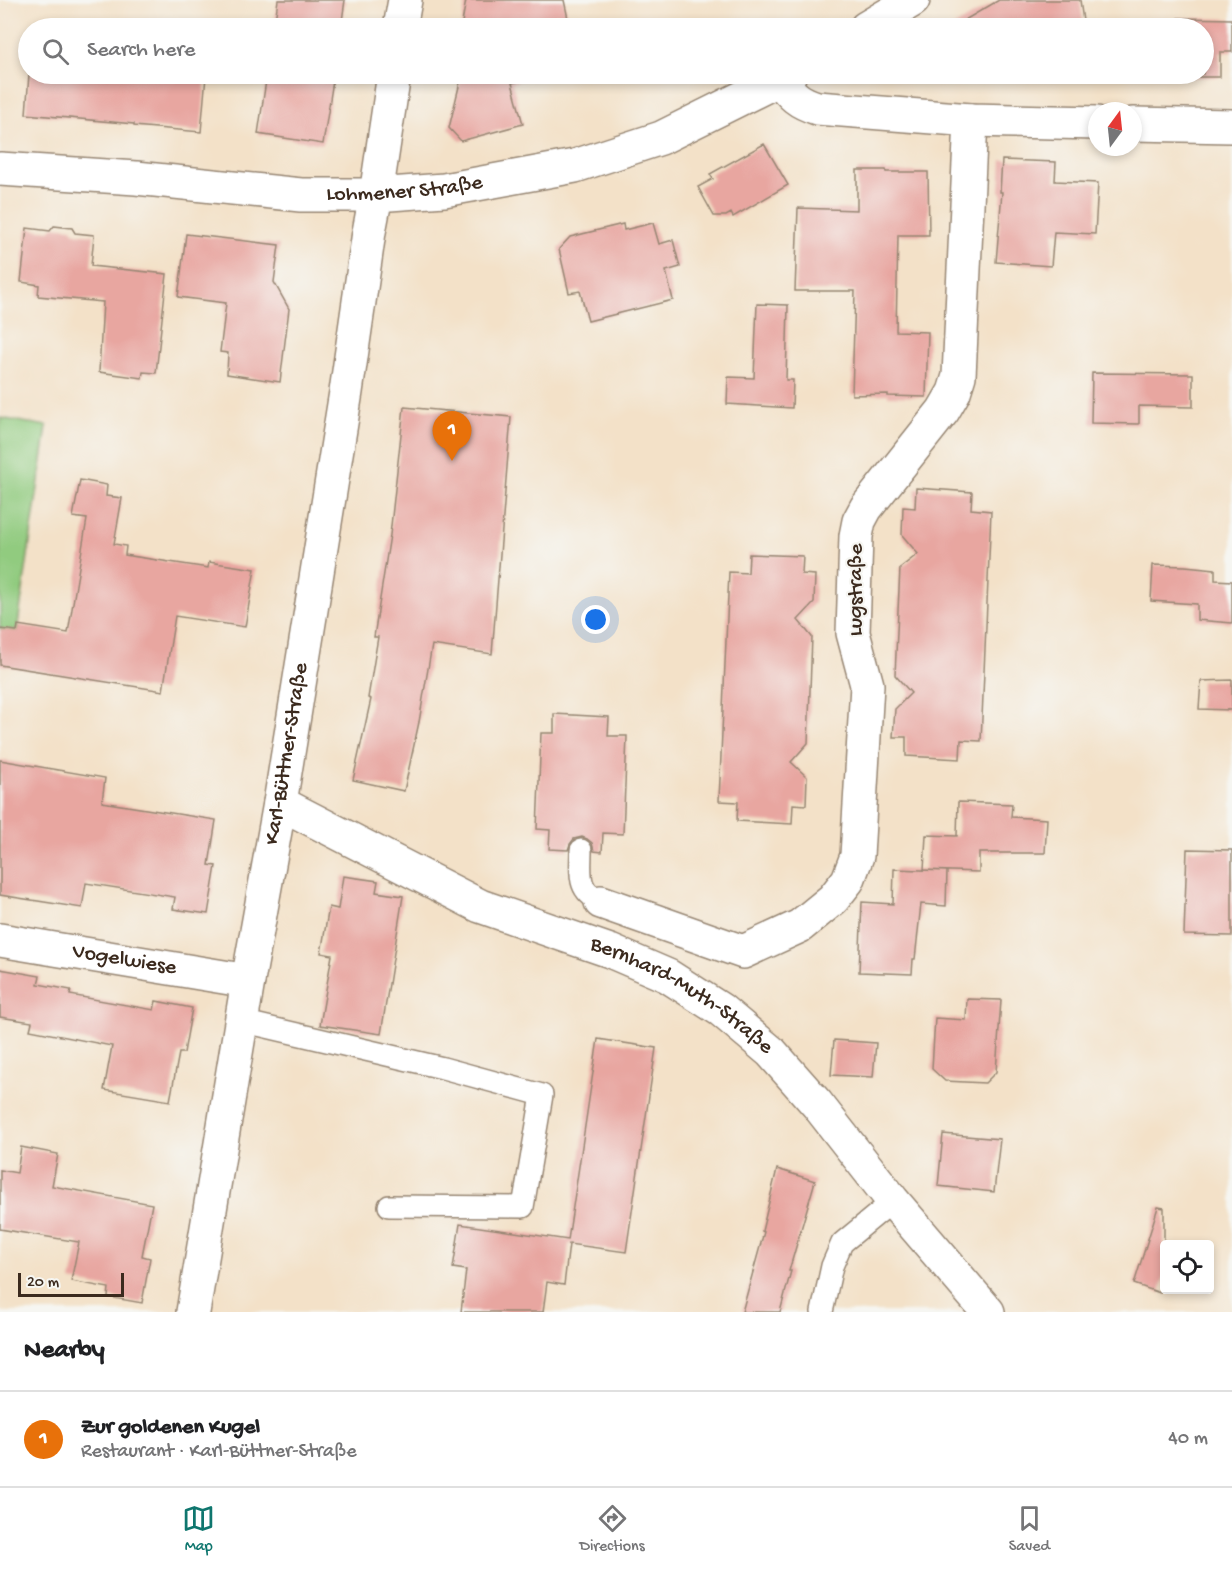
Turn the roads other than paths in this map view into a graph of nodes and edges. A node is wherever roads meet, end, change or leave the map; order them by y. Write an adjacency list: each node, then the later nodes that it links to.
1 (405, 0): 3 (street)
2 (914, 0): 4 (street)
3 (402, 18)
4 (883, 18)
5 (393, 84): 13 (street, Karl-Büttner-Straße)
6 (771, 84): 13 (street, Lohmener Straße)
7 (788, 84): 8 (street)
8 (971, 120): 9 (street); 16 (street, Lugstraße)
9 (1088, 123)
10 (1142, 124): 11 (street)
11 (1232, 126)
12 (0, 169): 13 (street, Lohmener Straße)
13 (376, 195): 14 (street, Karl-Büttner-Straße)
14 (280, 804): 18 (street, Karl-Büttner-Straße); 20 (street, Bernhard-Muth-Straße)
15 (581, 850): 16 (lane)
16 (601, 902)
17 (0, 940): 18 (street, Vogelwiese)
18 (248, 981): 19 (street, Karl-Büttner-Straße)
19 (242, 1021): 21 (lane); 22 (street, Karl-Büttner-Straße)
20 (893, 1201): 23 (lane); 24 (street, Bernhard-Muth-Straße)
21 (389, 1206)
22 (193, 1312)
23 (822, 1312)
24 (988, 1312)

